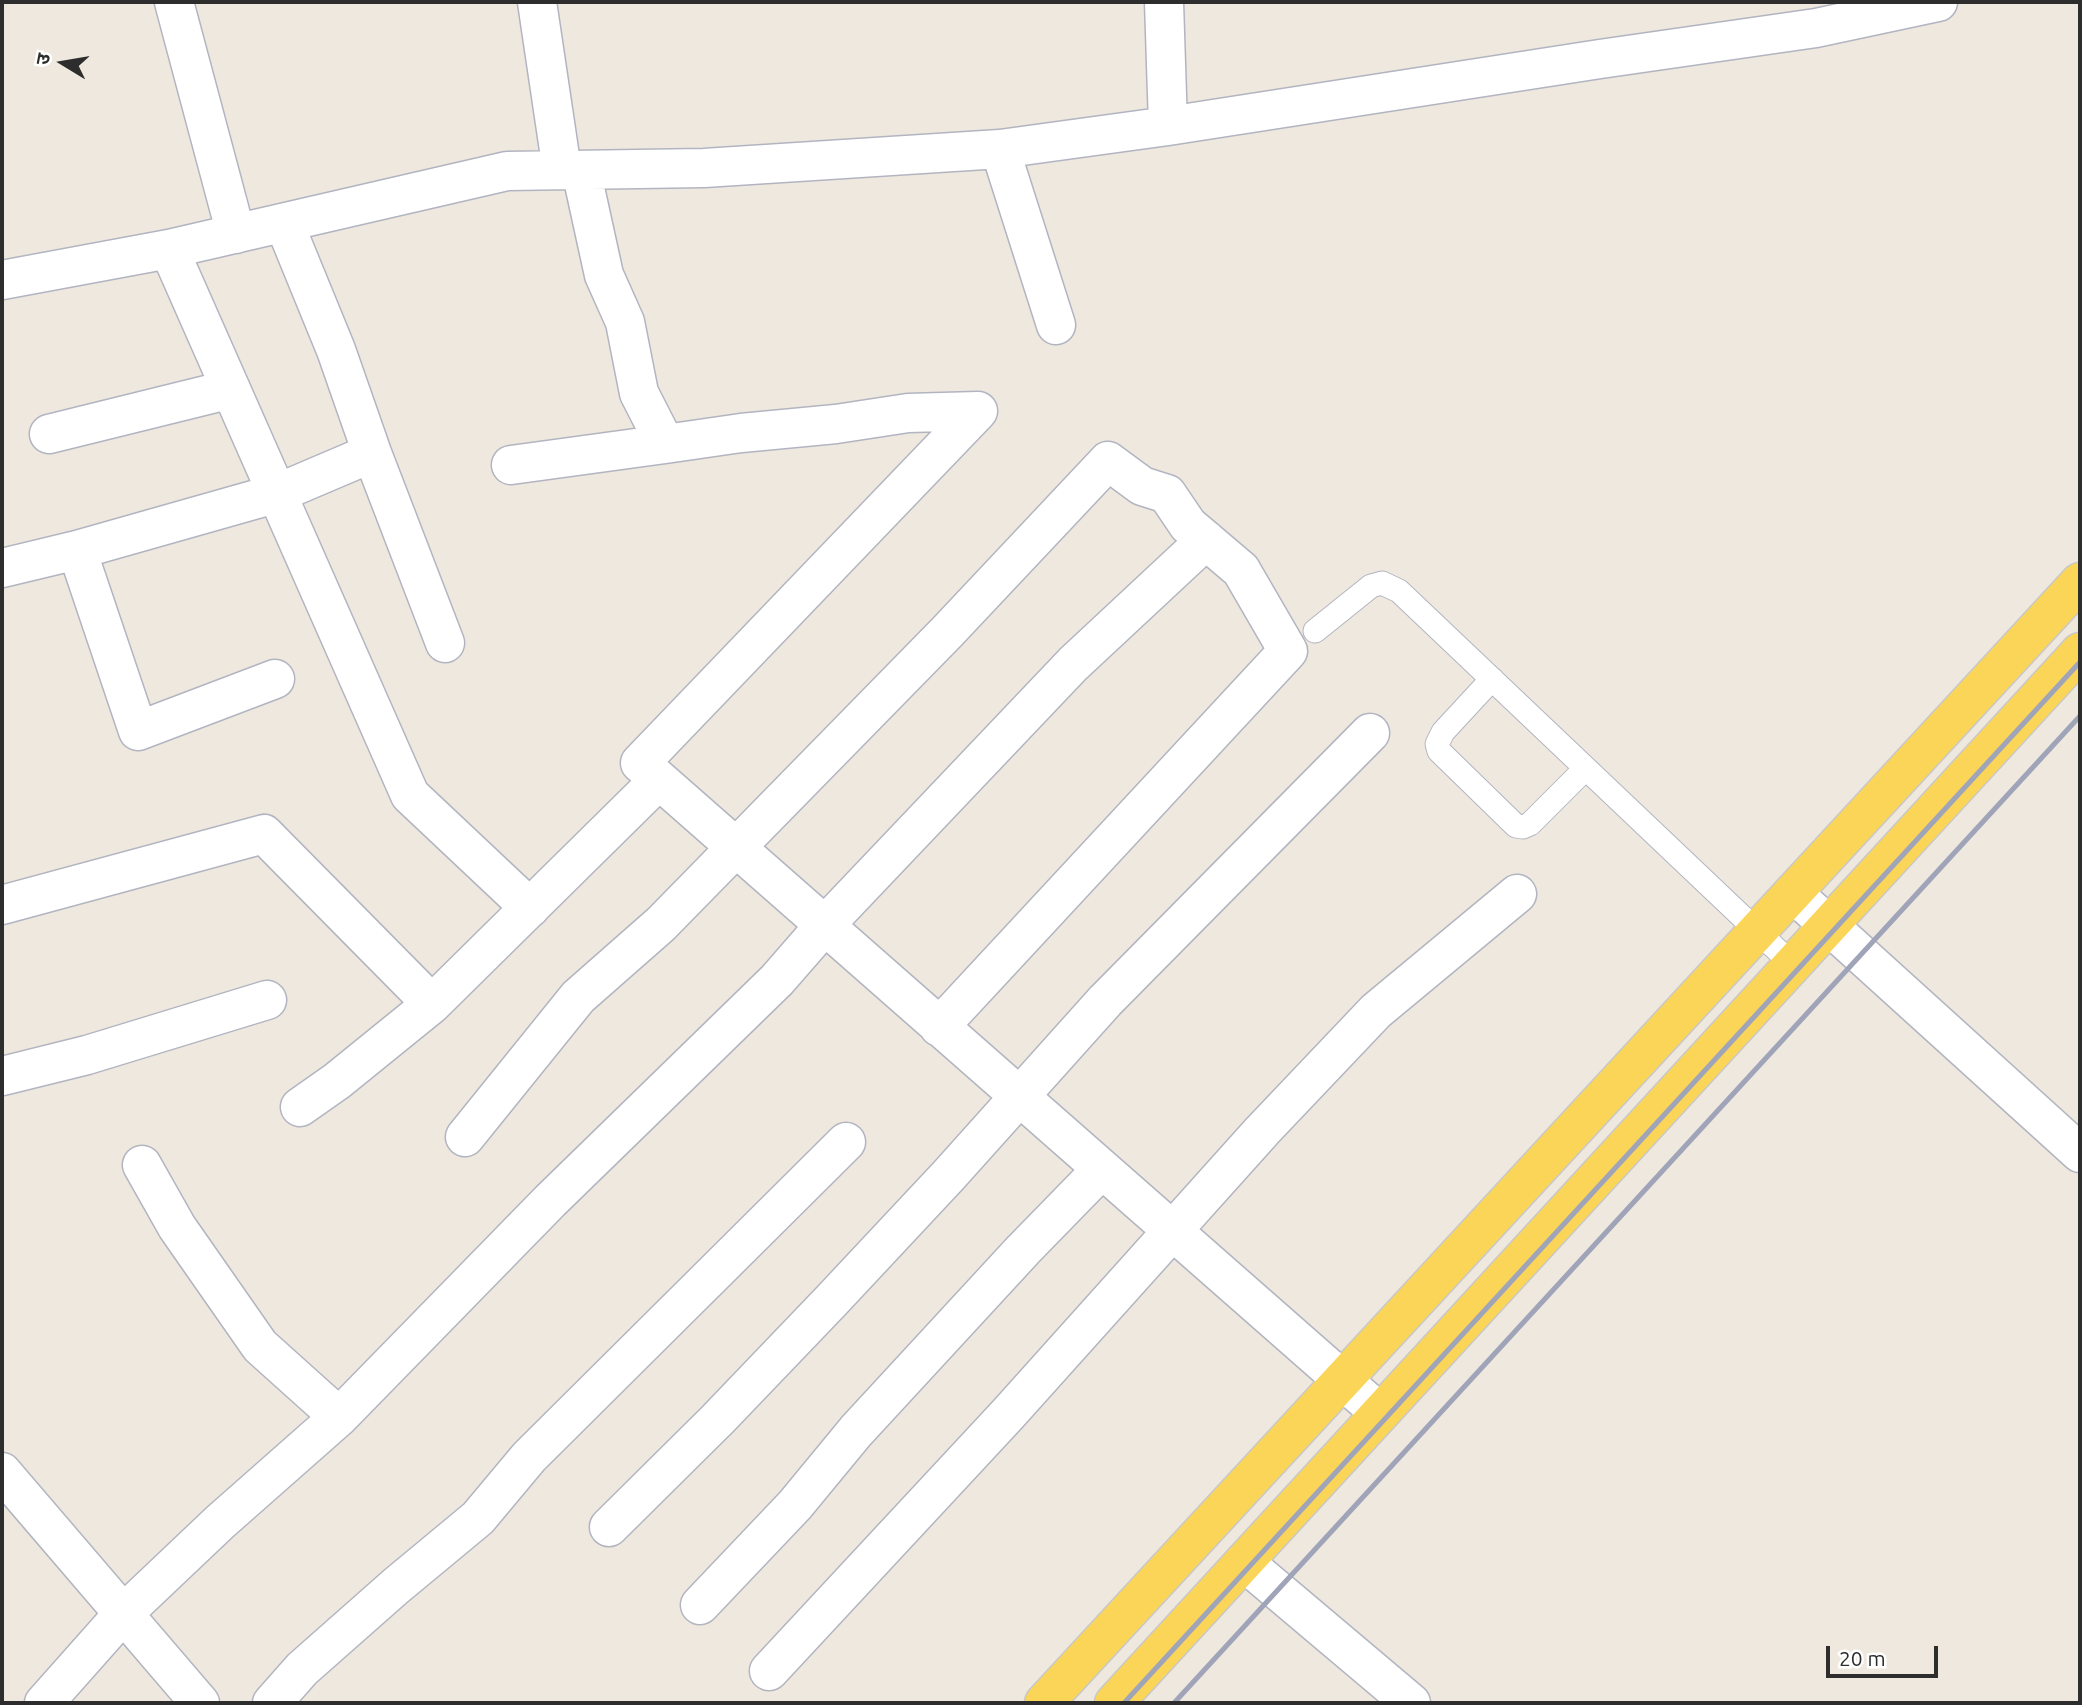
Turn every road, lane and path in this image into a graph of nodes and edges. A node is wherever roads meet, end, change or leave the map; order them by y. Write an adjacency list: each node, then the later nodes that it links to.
1 (174, 2): 10 (street)
2 (537, 2): 8 (street)
3 (1164, 2): 6 (street)
4 (1938, 2): 5 (street)
5 (1850, 11): 6 (street)
6 (1168, 126): 7 (street)
7 (1000, 149): 8 (street); 13 (street)
8 (572, 170): 9 (street); 16 (street)
9 (284, 223): 10 (street); 17 (street)
10 (236, 234): 11 (street)
11 (169, 249): 12 (street); 14 (street)
12 (2, 280)
13 (1056, 325)
14 (231, 389): 15 (street); 19 (street)
15 (49, 434)
16 (664, 444): 18 (street); 31 (street)
17 (372, 453): 19 (street); 25 (street)
18 (511, 465)
19 (278, 493): 21 (street); 36 (street)
20 (1206, 540): 32 (street); 37 (street); 43 (street)
21 (77, 550): 22 (street); 27 (street)
22 (2, 568)
23 (2080, 582): 33 (main road)
24 (1315, 631): 28 (lane)
25 (445, 643)
26 (2080, 652): 38 (main road)
27 (275, 679)
28 (1492, 679): 30 (lane); 30 (lane)
29 (1370, 733): 45 (street)
30 (1586, 769): 39 (lane)
31 (659, 780): 32 (street); 36 (street)
32 (735, 847): 37 (street); 47 (street)
33 (1793, 893): 38 (street); 39 (main road)
34 (1517, 894): 52 (street)
35 (2, 905): 42 (street)
36 (530, 908): 42 (street)
37 (824, 926): 43 (street); 55 (street)
38 (1828, 927): 40 (main road); 49 (street)
39 (1757, 932): 40 (lane); 53 (main road)
40 (1793, 965): 54 (main road)
41 (267, 1000): 44 (street)
42 (432, 1004): 46 (street)
43 (939, 1027): 45 (street)
44 (2, 1076)
45 (1017, 1096): 51 (street); 57 (street)
46 (300, 1107)
47 (465, 1138)
48 (846, 1142): 64 (street)
49 (2080, 1153)
50 (142, 1165): 55 (street)
51 (1101, 1170): 52 (street); 59 (street)
52 (1172, 1232): 53 (street); 61 (street)
53 (1341, 1382): 54 (street); 65 (main road)
54 (1380, 1413): 58 (main road)
55 (339, 1418): 60 (street)
56 (2, 1472): 60 (street)
57 (608, 1528)
58 (1244, 1562): 66 (main road); 67 (street)
59 (700, 1605)
60 (122, 1614): 62 (street); 63 (street)
61 (769, 1671)
62 (44, 1703)
63 (200, 1703)
64 (272, 1703)
65 (1044, 1703)
66 (1114, 1703)
67 (1411, 1703)

